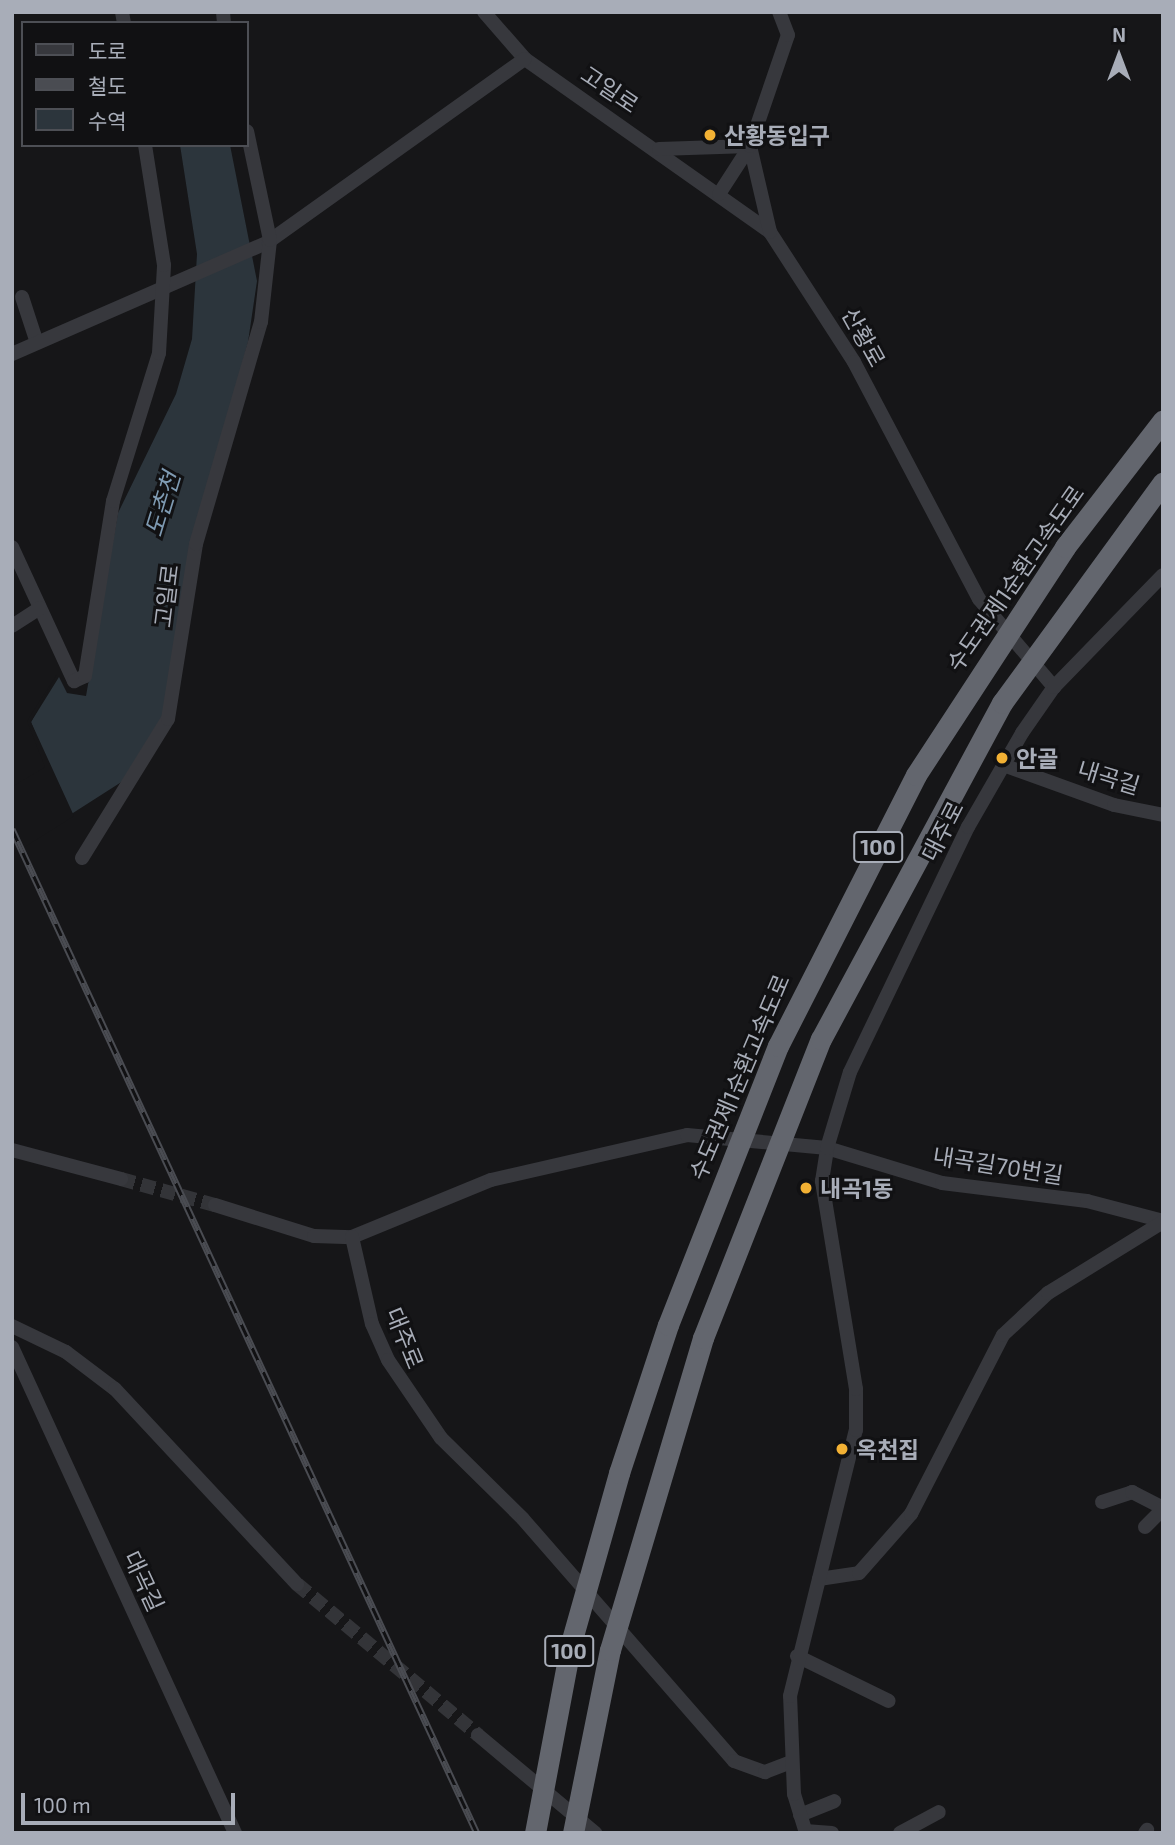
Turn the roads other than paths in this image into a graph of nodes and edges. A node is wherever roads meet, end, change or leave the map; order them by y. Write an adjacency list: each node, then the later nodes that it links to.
1 (484, 12): 3 (street, 고일로)
2 (779, 12): 5 (street)
3 (525, 58): 7 (street, 고일로); 10 (street)
4 (248, 136): 10 (street, 고일로)
5 (750, 146): 7 (street); 8 (street); 9 (street)
6 (145, 147): 11 (street)
7 (659, 149): 8 (street, 고일로)
8 (719, 194): 9 (street, 산황로)
9 (770, 232): 21 (street, 산황로)
10 (269, 241): 11 (street); 24 (street, 고일로)
11 (165, 289): 13 (street); 19 (street)
12 (22, 297): 13 (street)
13 (37, 343): 14 (street)
14 (12, 354)
15 (1163, 420): 47 (highway, 수도권제1순환고속도로 / 100)
16 (1163, 482): 48 (highway, 100)
17 (12, 547): 19 (street)
18 (1163, 575): 21 (street, 대주로)
19 (40, 608): 20 (street)
20 (12, 626)
21 (1054, 687): 22 (street, 대주로)
22 (1003, 765): 23 (street, 내곡길); 25 (street, 대주로)
23 (1163, 815)
24 (82, 858)
25 (827, 1148): 29 (street, 내곡길70번길); 30 (street); 36 (street, 대주로)
26 (12, 1150): 27 (street)
27 (121, 1179)
28 (215, 1205): 30 (street)
29 (1163, 1222): 36 (street, 내곡길70번길)
30 (352, 1237): 41 (street, 대주로)
31 (12, 1326): 37 (street)
32 (12, 1347): 46 (street, 대곡길)
33 (1102, 1502): 34 (street)
34 (1163, 1508): 35 (street)
35 (1145, 1527)
36 (819, 1579): 38 (street, 대주로)
37 (297, 1584)
38 (797, 1656): 39 (street); 41 (street, 대주로)
39 (889, 1701)
40 (478, 1735): 49 (street)
41 (791, 1762): 44 (street, 대주로)
42 (834, 1801): 44 (street)
43 (939, 1812): 51 (street)
44 (800, 1815): 45 (street, 대주로)
45 (805, 1832): 50 (street, 대주로)
46 (235, 1833)
47 (535, 1833)
48 (573, 1833)
49 (595, 1833)
50 (832, 1833)
51 (900, 1833)

